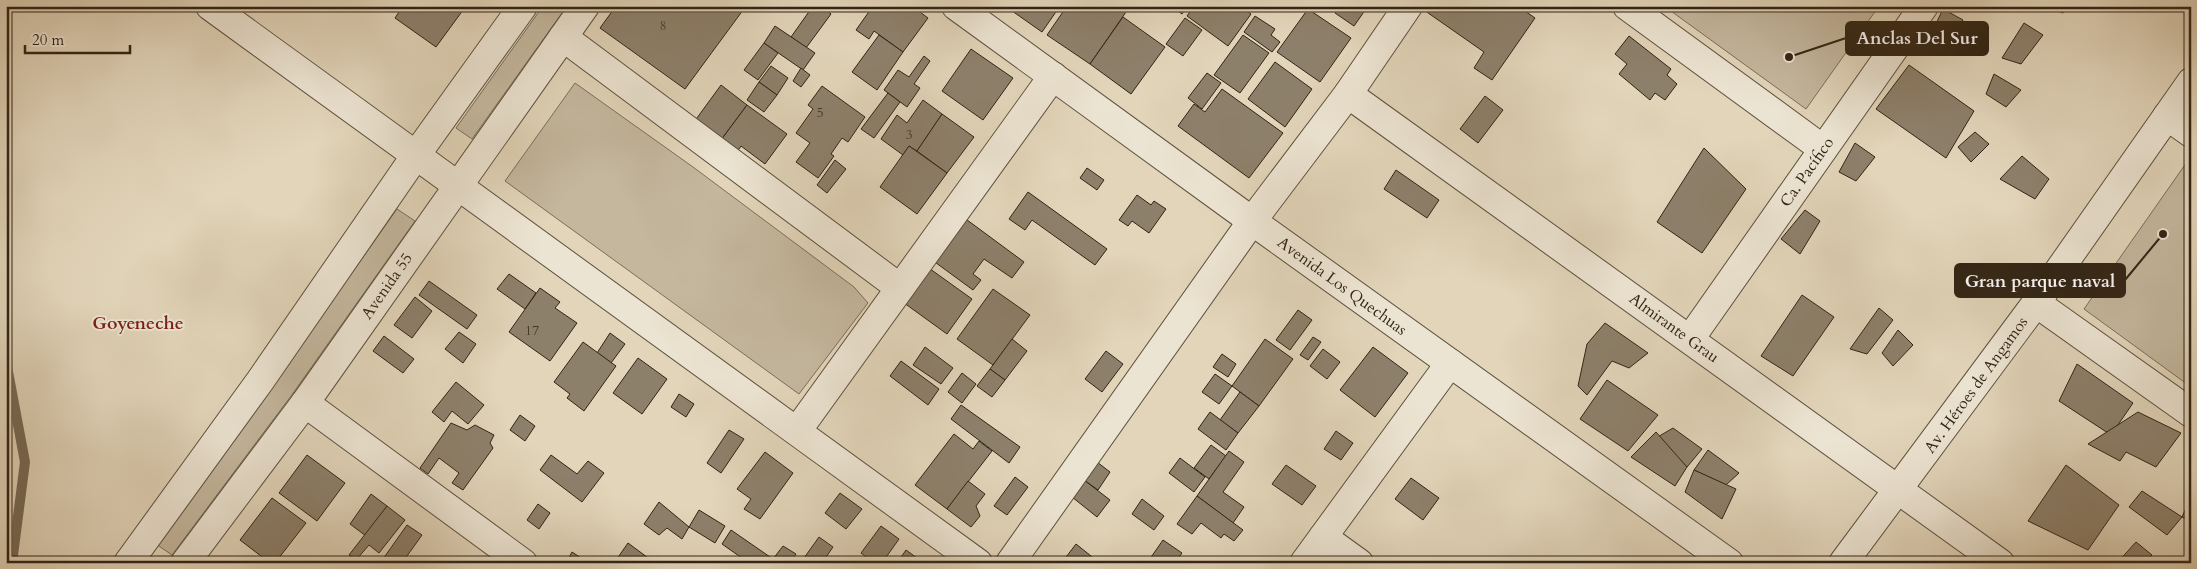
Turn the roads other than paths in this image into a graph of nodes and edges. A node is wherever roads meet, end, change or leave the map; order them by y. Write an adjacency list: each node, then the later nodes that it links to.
1 (210, 6): 15 (street)
2 (523, 6): 15 (street)
3 (585, 6): 8 (street, Avenida 55)
4 (956, 6): 9 (street, Avenida Los Quechuas)
5 (1408, 6): 11 (street)
6 (1627, 6): 14 (street)
7 (1924, 6): 14 (street, Ca. Pacífico)
8 (563, 37): 16 (street, Avenida 55); 18 (street)
9 (1053, 76): 17 (street, Avenida Los Quechuas); 18 (street)
10 (2191, 82): 12 (street, Av. Héroes de Angamos)
11 (1348, 94): 17 (street); 20 (street, Almirante Grau)
12 (2167, 116): 13 (street); 19 (street, Av. Héroes de Angamos)
13 (2191, 133)
14 (1823, 149): 20 (street, Ca. Pacífico)
15 (416, 155): 16 (street); 27 (street)
16 (458, 185): 22 (street, Avenida 55); 24 (street)
17 (1252, 221): 21 (street, Avenida Los Quechuas); 31 (street)
18 (900, 288): 24 (street)
19 (2036, 303): 23 (street); 25 (street, Av. Héroes de Angamos)
20 (1690, 339): 25 (street, Almirante Grau)
21 (1450, 363): 26 (street); 34 (street, Avenida Los Quechuas)
22 (305, 403): 28 (street, Avenida 55); 29 (street)
23 (2191, 413)
24 (797, 431): 30 (street)
25 (1898, 491): 35 (street, Av. Héroes de Angamos); 36 (street, Almirante Grau)
26 (1323, 537): 32 (street); 33 (street)
27 (128, 563)
28 (186, 563)
29 (523, 563)
30 (978, 563)
31 (1010, 563)
32 (1304, 563)
33 (1359, 563)
34 (1728, 563)
35 (1843, 563)
36 (2000, 563)

